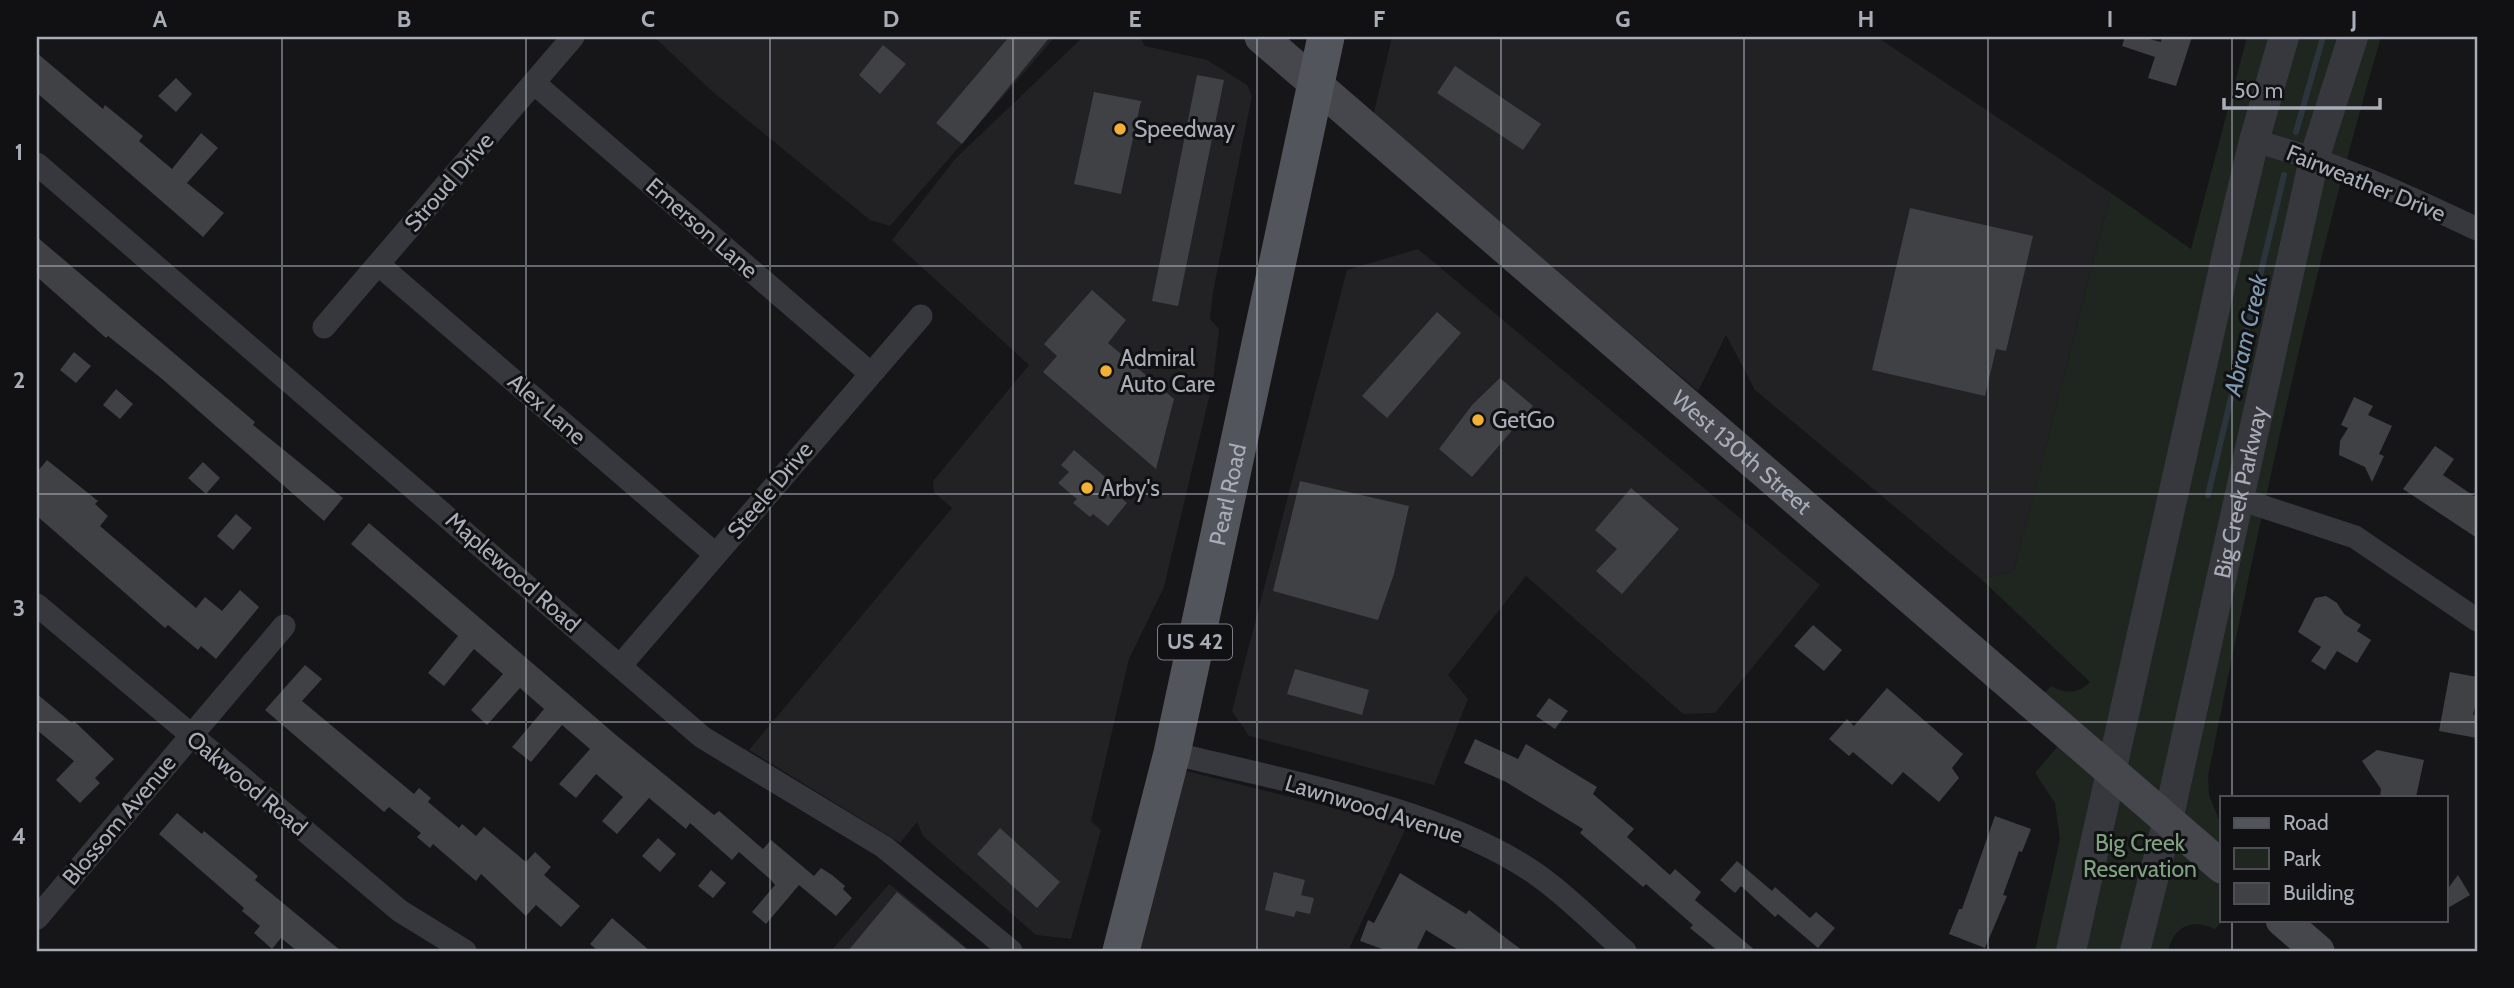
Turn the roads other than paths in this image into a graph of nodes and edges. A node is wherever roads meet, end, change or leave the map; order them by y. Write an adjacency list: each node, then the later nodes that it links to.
1 (573, 37): 6 (street, Stroud Drive)
2 (1261, 37): 7 (main road, West 130th Street)
3 (1326, 37): 7 (main road, Pearl Road / US 42)
4 (2284, 37): 8 (street)
5 (2353, 37): 9 (street, Big Creek Parkway)
6 (534, 83): 12 (street, Stroud Drive); 15 (street, Emerson Lane)
7 (1316, 85): 23 (main road, Pearl Road / US 42); 24 (main road, West 130th Street)
8 (2254, 141): 9 (street, Fairweather Drive); 24 (street)
9 (2314, 159): 11 (street, Fairweather Drive); 16 (street, Big Creek Parkway)
10 (37, 164): 21 (street, Maplewood Road)
11 (2477, 229)
12 (378, 264): 14 (street, Stroud Drive); 17 (street, Alex Lane)
13 (921, 316): 15 (street, Steele Drive)
14 (324, 327)
15 (870, 373): 17 (street, Steele Drive)
16 (2240, 499): 19 (street); 25 (street, Big Creek Parkway)
17 (715, 554): 21 (street, Steele Drive)
18 (37, 605): 22 (street, Oakwood Road)
19 (2477, 620)
20 (284, 626): 22 (street, Blossom Avenue)
21 (620, 666): 30 (street, Maplewood Road)
22 (190, 736): 27 (street, Blossom Avenue); 29 (street, Oakwood Road)
23 (1172, 753): 31 (main road, Pearl Road / US 42); 32 (street, Lawnwood Avenue)
24 (2110, 769): 25 (main road, West 130th Street); 33 (street)
25 (2168, 820): 26 (main road, West 130th Street); 34 (street, Big Creek Parkway)
26 (2220, 865)
27 (37, 918)
28 (2284, 922): 35 (main road)
29 (465, 951)
30 (1011, 951)
31 (1121, 951)
32 (1625, 951)
33 (2071, 951)
34 (2134, 951)
35 (2318, 951)

